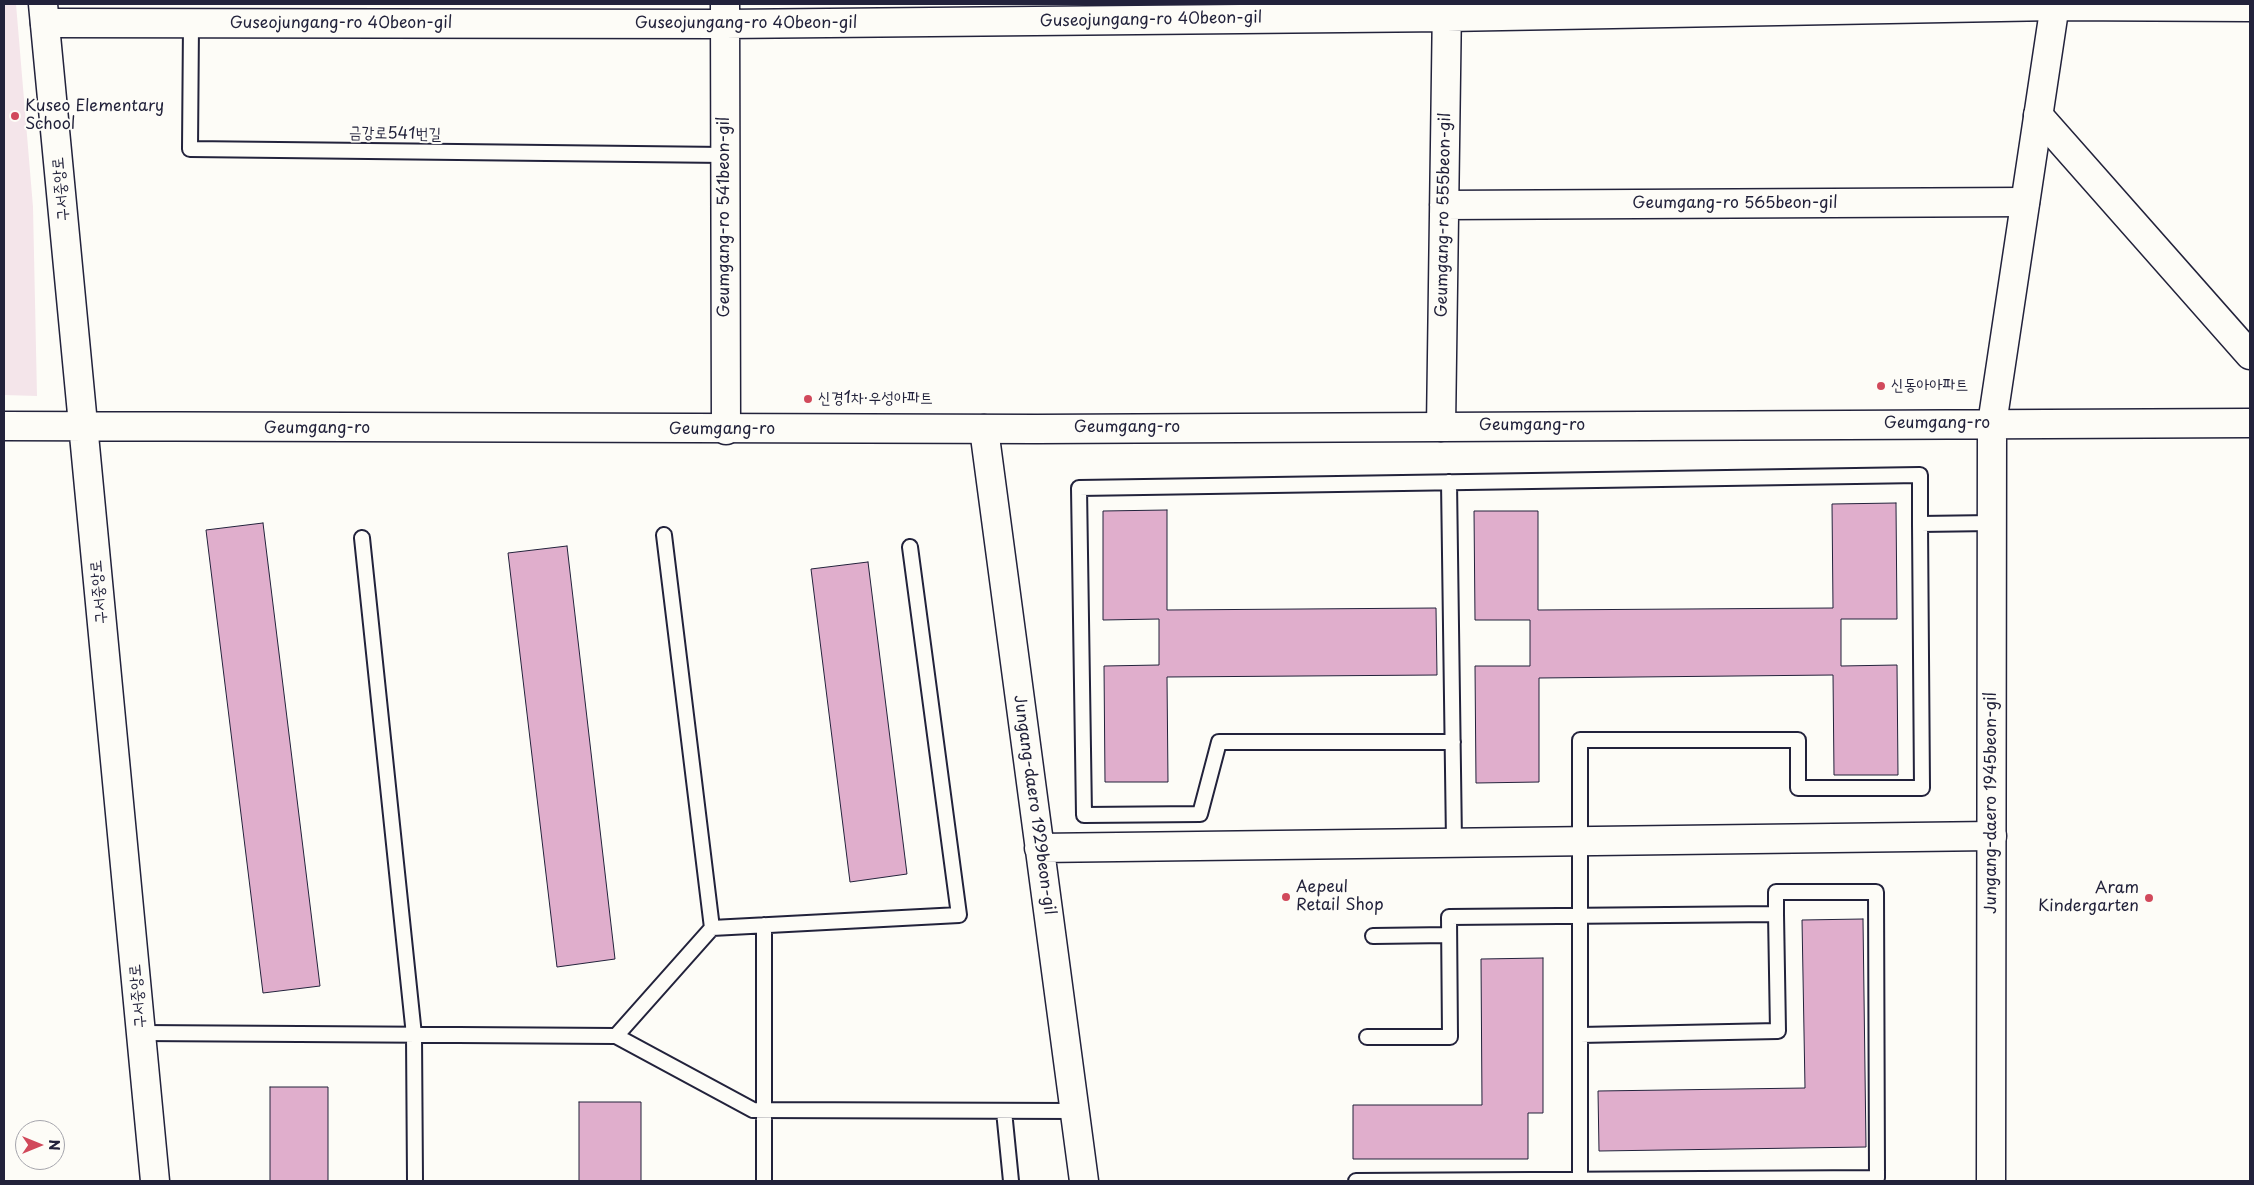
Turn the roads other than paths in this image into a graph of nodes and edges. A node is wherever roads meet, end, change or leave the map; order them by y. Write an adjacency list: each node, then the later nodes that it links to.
1 (2055, 5): 2 (street, Guseojungang-ro 40beon-gil); 3 (street, Guseojungang-ro 40beon-gil); 7 (street)
2 (2250, 7)
3 (1447, 11): 5 (street, Guseojungang-ro 40beon-gil); 10 (street, Geumgang-ro 555beon-gil)
4 (44, 14): 6 (street, Guseojungang-ro 40beon-gil); 15 (street, 구서중앙로)
5 (725, 14): 6 (street, Guseojungang-ro 40beon-gil); 8 (street, Geumgang-ro 541beon-gil)
6 (191, 24): 8 (lane, 금강로541번길)
7 (2038, 115): 9 (street); 11 (street)
8 (725, 156): 18 (street, Geumgang-ro 541beon-gil)
9 (2025, 202): 10 (street, Geumgang-ro 565beon-gil); 13 (street)
10 (1444, 205): 16 (street, Geumgang-ro 555beon-gil)
11 (2250, 354)
12 (2250, 422): 13 (street, Geumgang-ro)
13 (1992, 424): 16 (street, Geumgang-ro); 20 (street, Jungang-daero 1945beon-gil)
14 (4, 426): 15 (street, Geumgang-ro)
15 (84, 426): 18 (street, Geumgang-ro); 36 (street, 구서중앙로)
16 (1441, 427): 17 (street, Geumgang-ro)
17 (984, 429): 18 (street, Geumgang-ro); 29 (street, Jungang-daero 1929beon-gil)
18 (726, 430)
19 (1449, 482): 21 (lane); 25 (lane); 25 (lane)
20 (1992, 523): 21 (lane); 26 (street, Jungang-daero 1945beon-gil)
21 (1920, 524): 27 (lane)
22 (664, 535): 33 (lane)
23 (362, 538): 37 (lane)
24 (910, 547): 32 (lane)
25 (1453, 742): 28 (lane)
26 (1992, 836): 27 (street); 51 (street, Jungang-daero 1945beon-gil)
27 (1580, 841): 28 (street); 31 (lane)
28 (1454, 842): 29 (street)
29 (1039, 848): 43 (street, Jungang-daero 1929beon-gil)
30 (1776, 914): 31 (lane); 38 (lane); 44 (lane)
31 (1580, 917): 34 (lane); 38 (lane)
32 (764, 925): 33 (lane); 41 (lane)
33 (712, 928): 39 (lane)
34 (1449, 935): 35 (lane); 40 (lane)
35 (1373, 936)
36 (141, 1033): 37 (lane); 45 (street, 구서중앙로)
37 (414, 1035): 39 (lane); 46 (lane)
38 (1580, 1035): 44 (lane)
39 (616, 1036): 41 (lane)
40 (1367, 1038)
41 (765, 1110): 42 (lane); 47 (lane)
42 (1004, 1111): 43 (lane); 48 (lane)
43 (1075, 1111): 49 (street, Jungang-daero 1929beon-gil)
44 (1580, 1180): 50 (lane)
45 (156, 1181)
46 (415, 1181)
47 (764, 1181)
48 (1011, 1181)
49 (1084, 1181)
50 (1356, 1181)
51 (1992, 1181)

